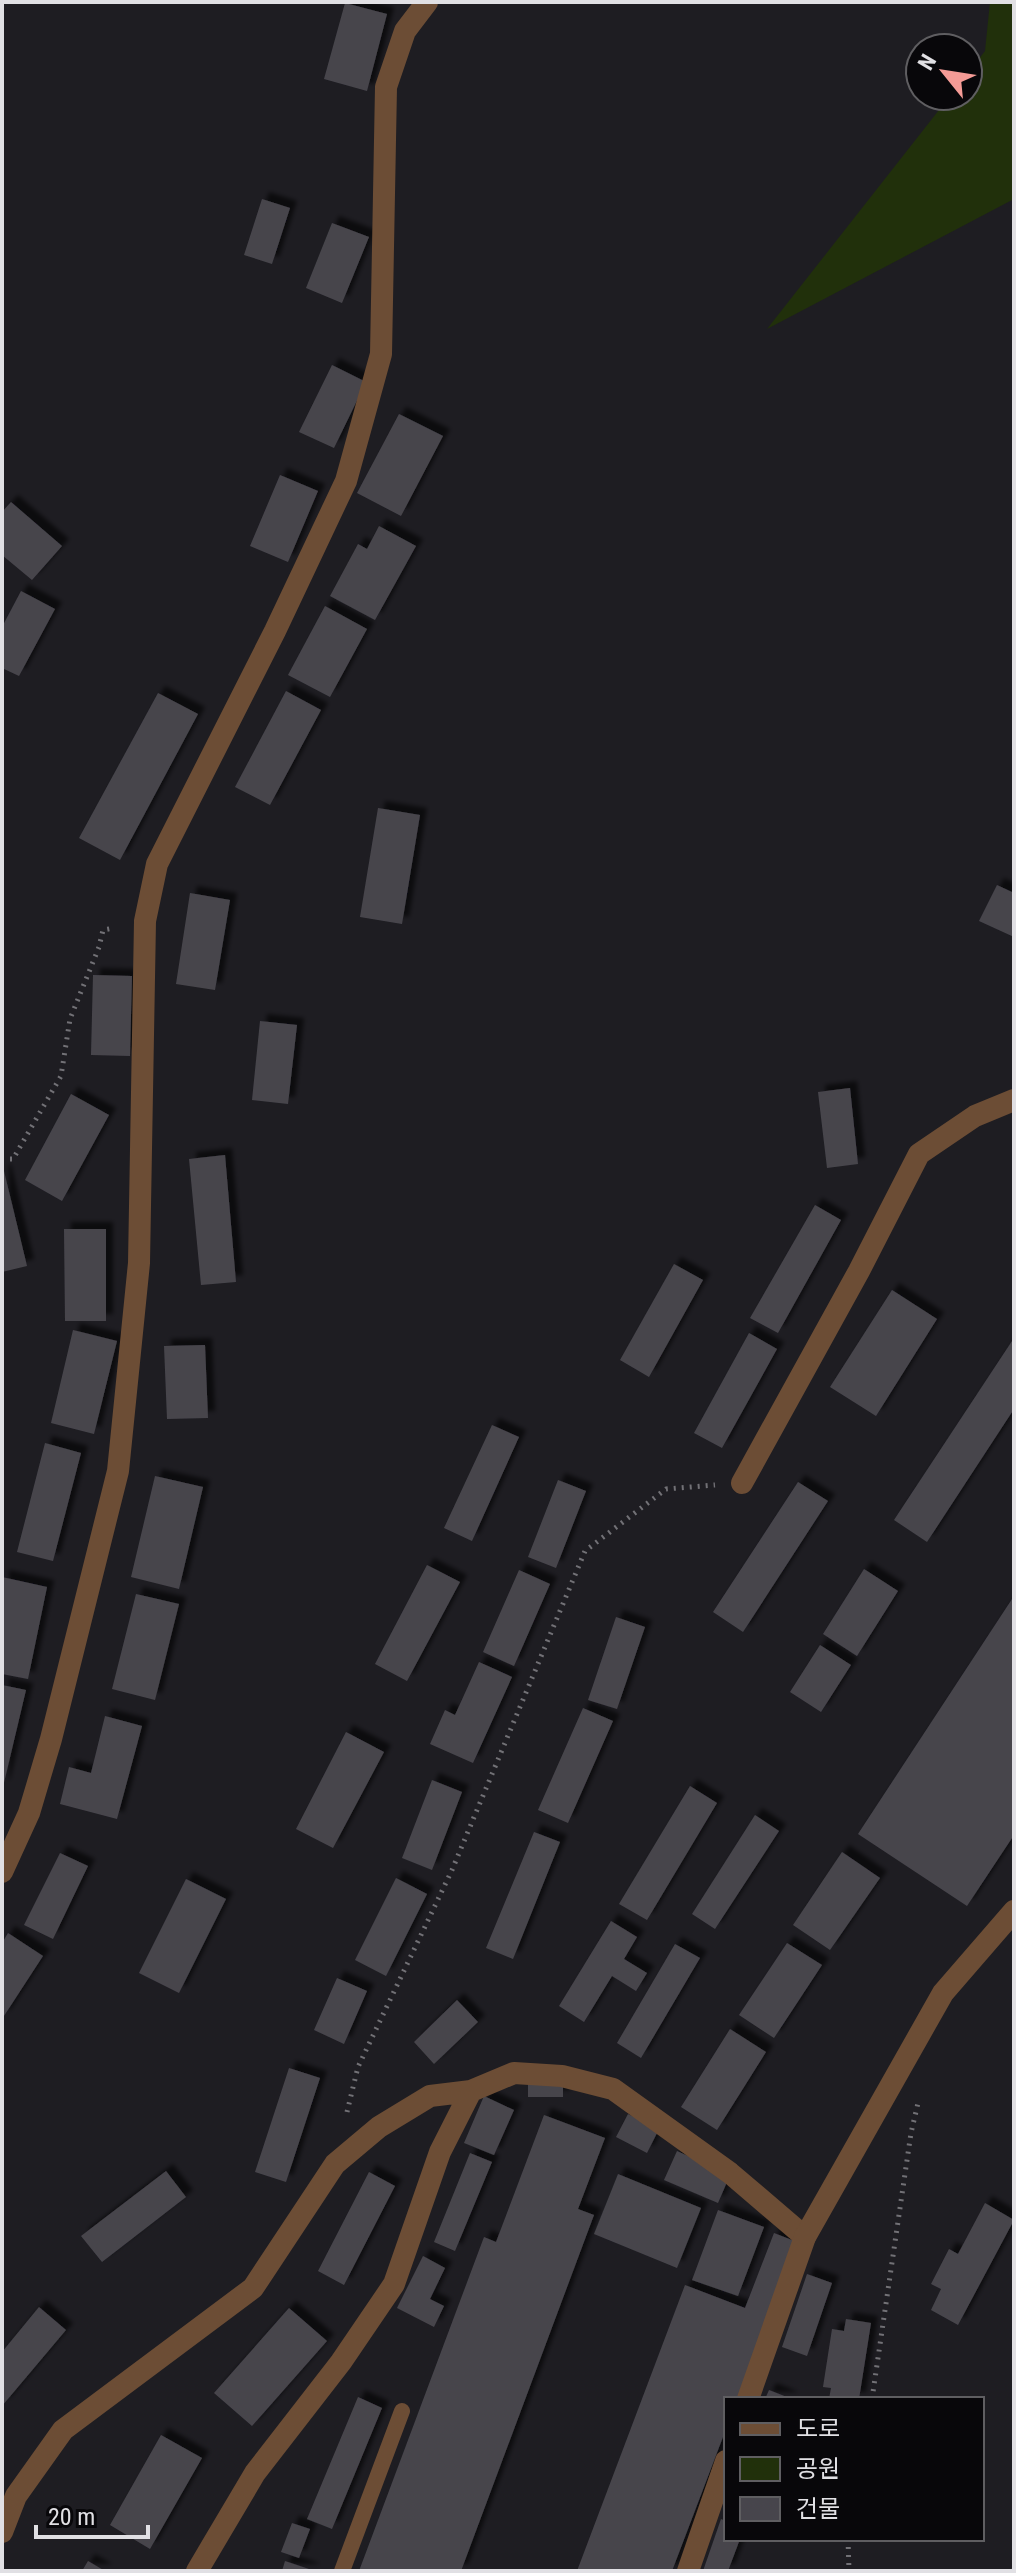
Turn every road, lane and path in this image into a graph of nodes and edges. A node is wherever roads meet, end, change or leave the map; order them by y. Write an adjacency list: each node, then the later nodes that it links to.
1 (427, 2): 2 (street)
2 (145, 921): 4 (path); 6 (street)
3 (1014, 1100): 5 (street)
4 (2, 1159)
5 (742, 1483): 10 (path)
6 (2, 1872)
7 (1014, 1911): 11 (street)
8 (471, 2091): 10 (street); 11 (street); 18 (street)
9 (918, 2102): 13 (path)
10 (335, 2164): 16 (street)
11 (805, 2237): 12 (street)
12 (749, 2397)
13 (872, 2397)
14 (402, 2411): 19 (lane)
15 (724, 2467): 20 (street)
16 (2, 2532)
17 (848, 2541): 21 (path)
18 (197, 2571)
19 (342, 2571)
20 (688, 2571)
21 (849, 2571)

